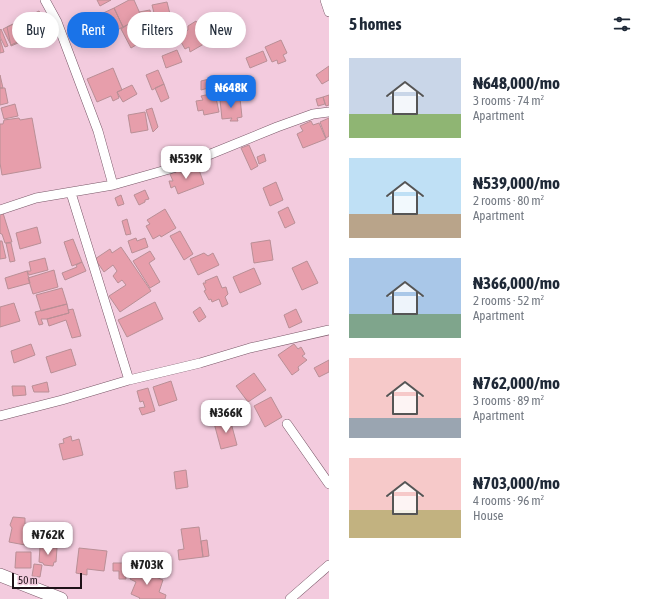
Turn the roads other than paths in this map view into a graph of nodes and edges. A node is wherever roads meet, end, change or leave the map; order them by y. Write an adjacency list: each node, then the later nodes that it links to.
1 (45, 0): 5 (street)
2 (324, 0): 3 (street)
3 (329, 12)
4 (329, 112): 5 (street)
5 (114, 185): 6 (street)
6 (71, 193): 7 (street); 9 (street)
7 (0, 210)
8 (329, 330): 9 (street)
9 (129, 380): 10 (street)
10 (0, 416)
11 (287, 424): 12 (street)
12 (329, 484)
13 (329, 565): 16 (street)
14 (0, 575): 15 (street)
15 (61, 599)
16 (290, 599)

